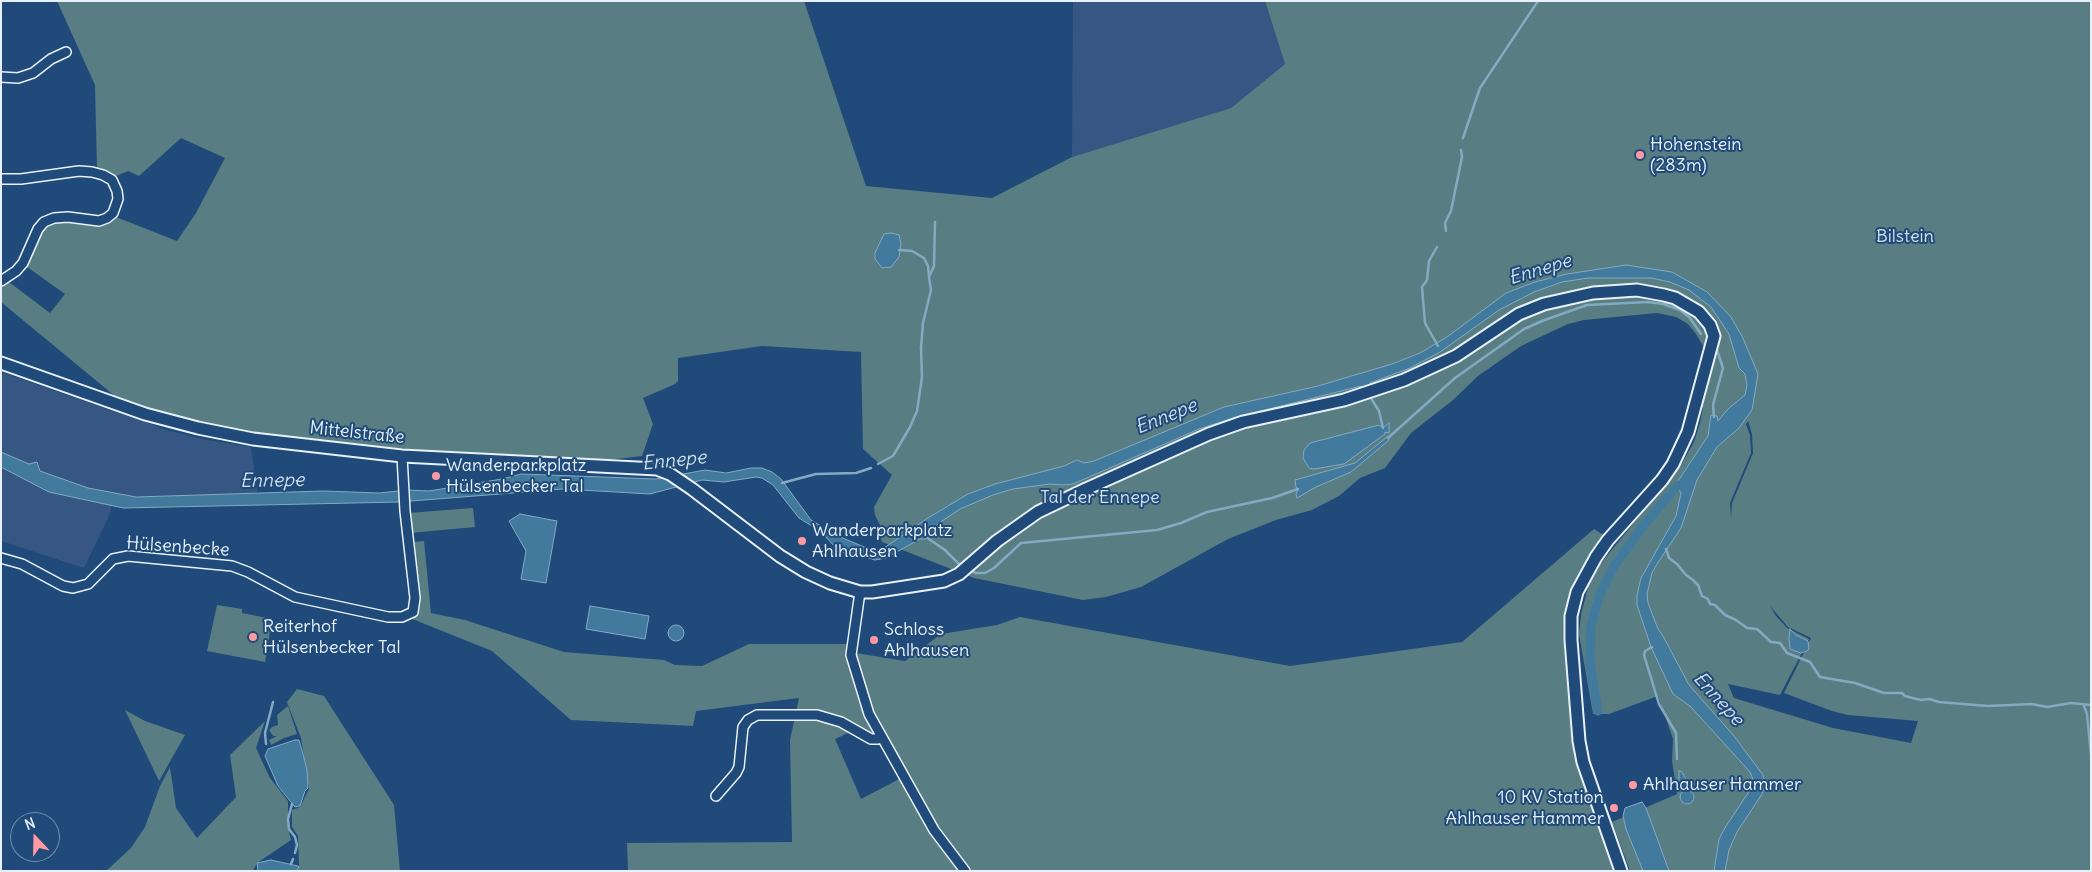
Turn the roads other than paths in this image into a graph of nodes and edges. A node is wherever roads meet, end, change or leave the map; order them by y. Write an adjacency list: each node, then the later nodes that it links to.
1 (66, 52): 2 (street)
2 (1, 77)
3 (1, 179): 4 (street)
4 (1, 281)
5 (1, 363): 6 (street, Mittelstraße)
6 (402, 456): 7 (street, Hülsenbecke); 8 (street, Mittelstraße)
7 (1, 558)
8 (860, 592): 9 (street); 12 (street)
9 (882, 737): 10 (street); 11 (street)
10 (716, 796)
11 (965, 871)
12 (1621, 871)

